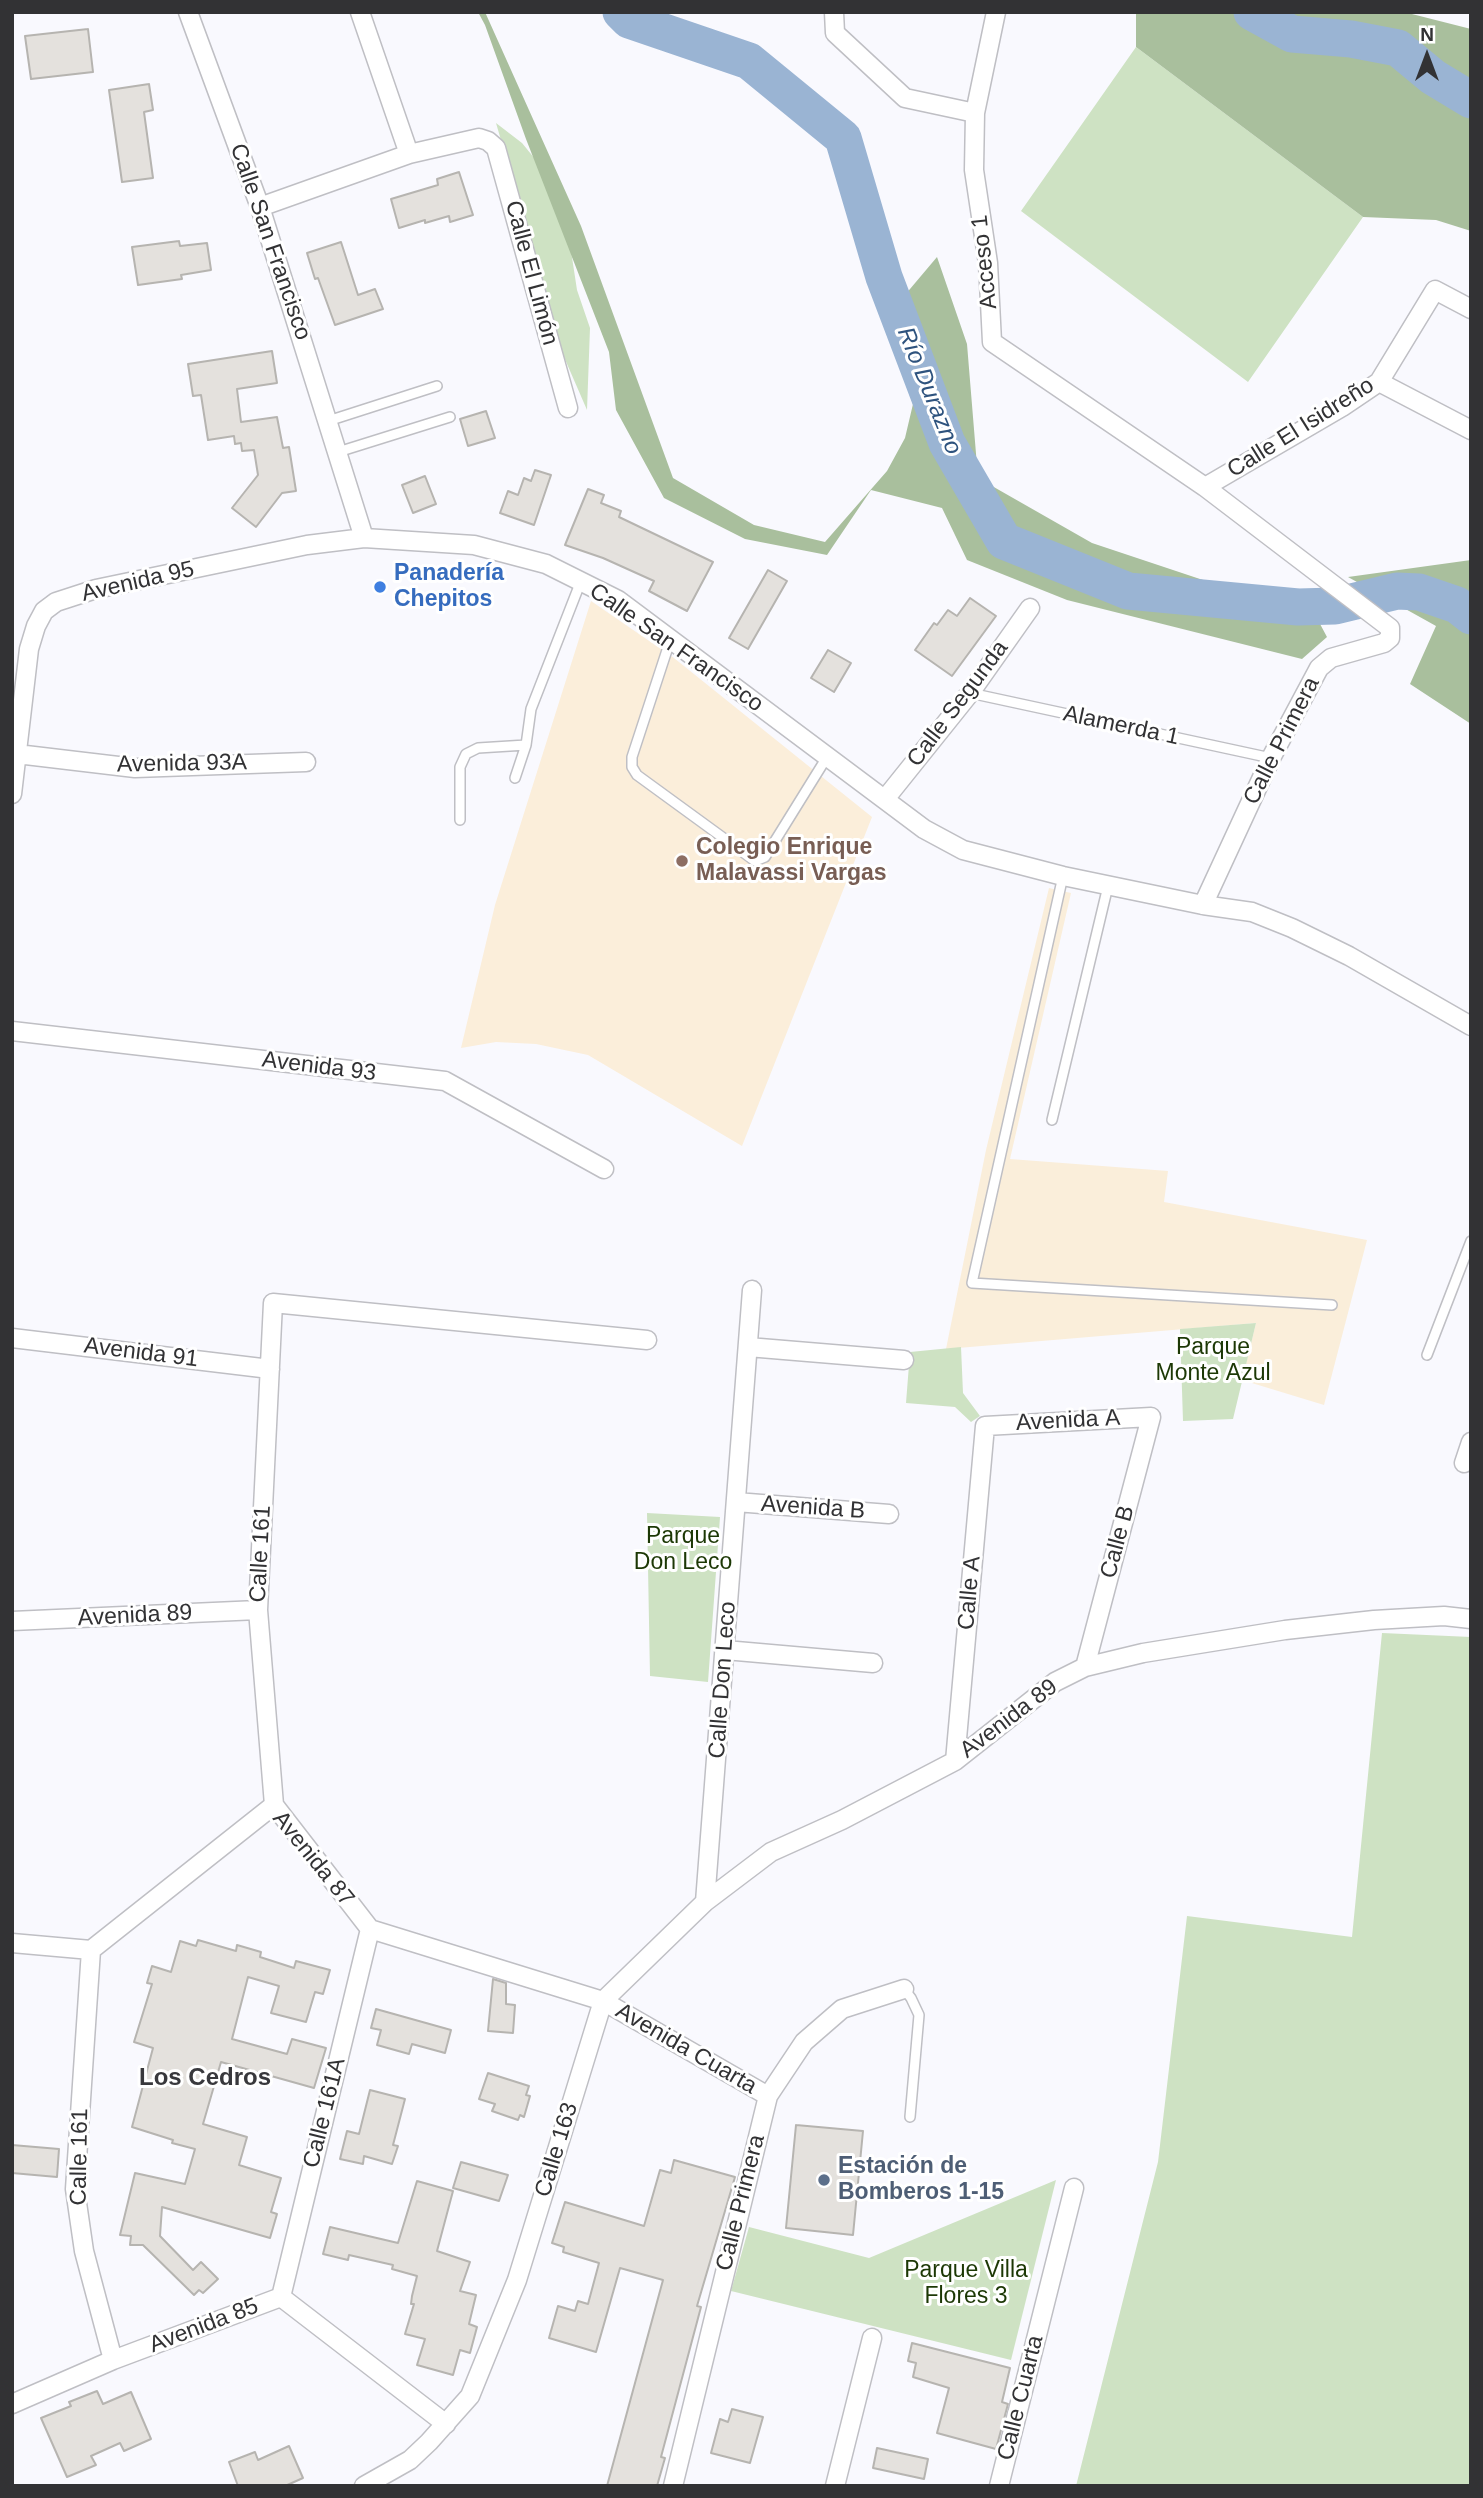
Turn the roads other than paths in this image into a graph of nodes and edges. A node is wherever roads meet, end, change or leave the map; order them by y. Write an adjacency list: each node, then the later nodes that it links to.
1 (188, 12): 7 (street, Calle San Francisco)
2 (360, 12): 6 (street)
3 (834, 12): 5 (street)
4 (996, 12): 5 (street)
5 (975, 113): 16 (street, Acceso 1)
6 (409, 154): 7 (street); 11 (street, Calle El Limón)
7 (260, 206): 13 (street, Calle San Francisco)
8 (1471, 309): 9 (street, Calle El Isidreño)
9 (1380, 382): 14 (street); 16 (street, Calle El Isidreño)
10 (437, 386): 13 (lane)
11 (568, 408)
12 (450, 417): 15 (lane)
13 (328, 421): 15 (street, Calle San Francisco)
14 (1471, 430)
15 (338, 452): 17 (street, Calle San Francisco)
16 (1205, 487): 26 (street, Calle Primera)
17 (364, 538): 18 (street, Calle San Francisco); 22 (street, Avenida 95)
18 (581, 581): 20 (street, Calle San Francisco); 23 (lane)
19 (1030, 608): 21 (street, Calle Segunda)
20 (670, 641): 25 (street, Calle San Francisco); 25 (lane)
21 (970, 693): 26 (lane, Alamerda 1); 30 (street, Calle Segunda)
22 (16, 729): 24 (street, Avenida 95)
23 (526, 745): 28 (lane); 31 (lane)
24 (17, 754): 27 (street, Avenida 93A); 29 (street, Avenida 95)
25 (827, 757): 30 (street, Calle San Francisco)
26 (1271, 758): 34 (street, Calle Primera)
27 (306, 762)
28 (515, 778)
29 (12, 794)
30 (885, 799): 32 (street, Calle San Francisco)
31 (460, 820)
32 (1063, 876): 33 (street, Calle San Francisco); 41 (lane)
33 (1108, 886): 34 (street, Calle San Francisco); 37 (lane)
34 (1203, 905): 35 (street, Calle San Francisco)
35 (1471, 1026)
36 (12, 1031): 38 (street, Avenida 93)
37 (1052, 1120)
38 (604, 1168)
39 (1471, 1241): 45 (lane)
40 (752, 1290): 44 (street, Calle Don Leco)
41 (1332, 1304)
42 (12, 1338): 47 (street, Avenida 91)
43 (647, 1340): 47 (street, Calle 161)
44 (748, 1347): 46 (street); 52 (street, Calle Don Leco)
45 (1427, 1355)
46 (904, 1360)
47 (270, 1368): 54 (street, Calle 161)
48 (1151, 1417): 49 (street, Avenida A); 59 (street, Calle B)
49 (985, 1426): 60 (street, Calle A)
50 (1471, 1442): 51 (street)
51 (1464, 1463)
52 (736, 1502): 53 (street, Avenida B); 57 (street, Calle Don Leco)
53 (889, 1514)
54 (258, 1610): 56 (street, Avenida 89); 61 (street, Calle 161)
55 (1471, 1619): 59 (street, Avenida 89)
56 (12, 1622)
57 (725, 1650): 58 (street); 62 (street, Calle Don Leco)
58 (873, 1663)
59 (1085, 1667): 60 (street, Avenida 89)
60 (955, 1761): 62 (street, Avenida 89)
61 (274, 1805): 63 (street, Avenida 87); 65 (street, Avenida 87)
62 (705, 1902): 67 (street, Calle 163)
63 (370, 1930): 67 (street, Avenida 87); 71 (street, Calle 161A)
64 (12, 1943): 65 (street)
65 (91, 1950): 73 (street, Calle 161)
66 (904, 1989): 68 (street, Calle Primera); 69 (lane)
67 (603, 2001): 68 (street, Avenida Cuarta); 75 (street, Calle 163)
68 (768, 2096): 77 (street, Calle Primera)
69 (910, 2117)
70 (1074, 2189): 79 (street, Calle Cuarta)
71 (281, 2297): 73 (street, Avenida 85); 75 (street, Avenida 85)
72 (872, 2338): 78 (street)
73 (113, 2360): 74 (street, Avenida 85)
74 (12, 2404)
75 (446, 2424): 76 (street, Calle 163)
76 (364, 2486)
77 (673, 2486)
78 (835, 2486)
79 (999, 2486)

